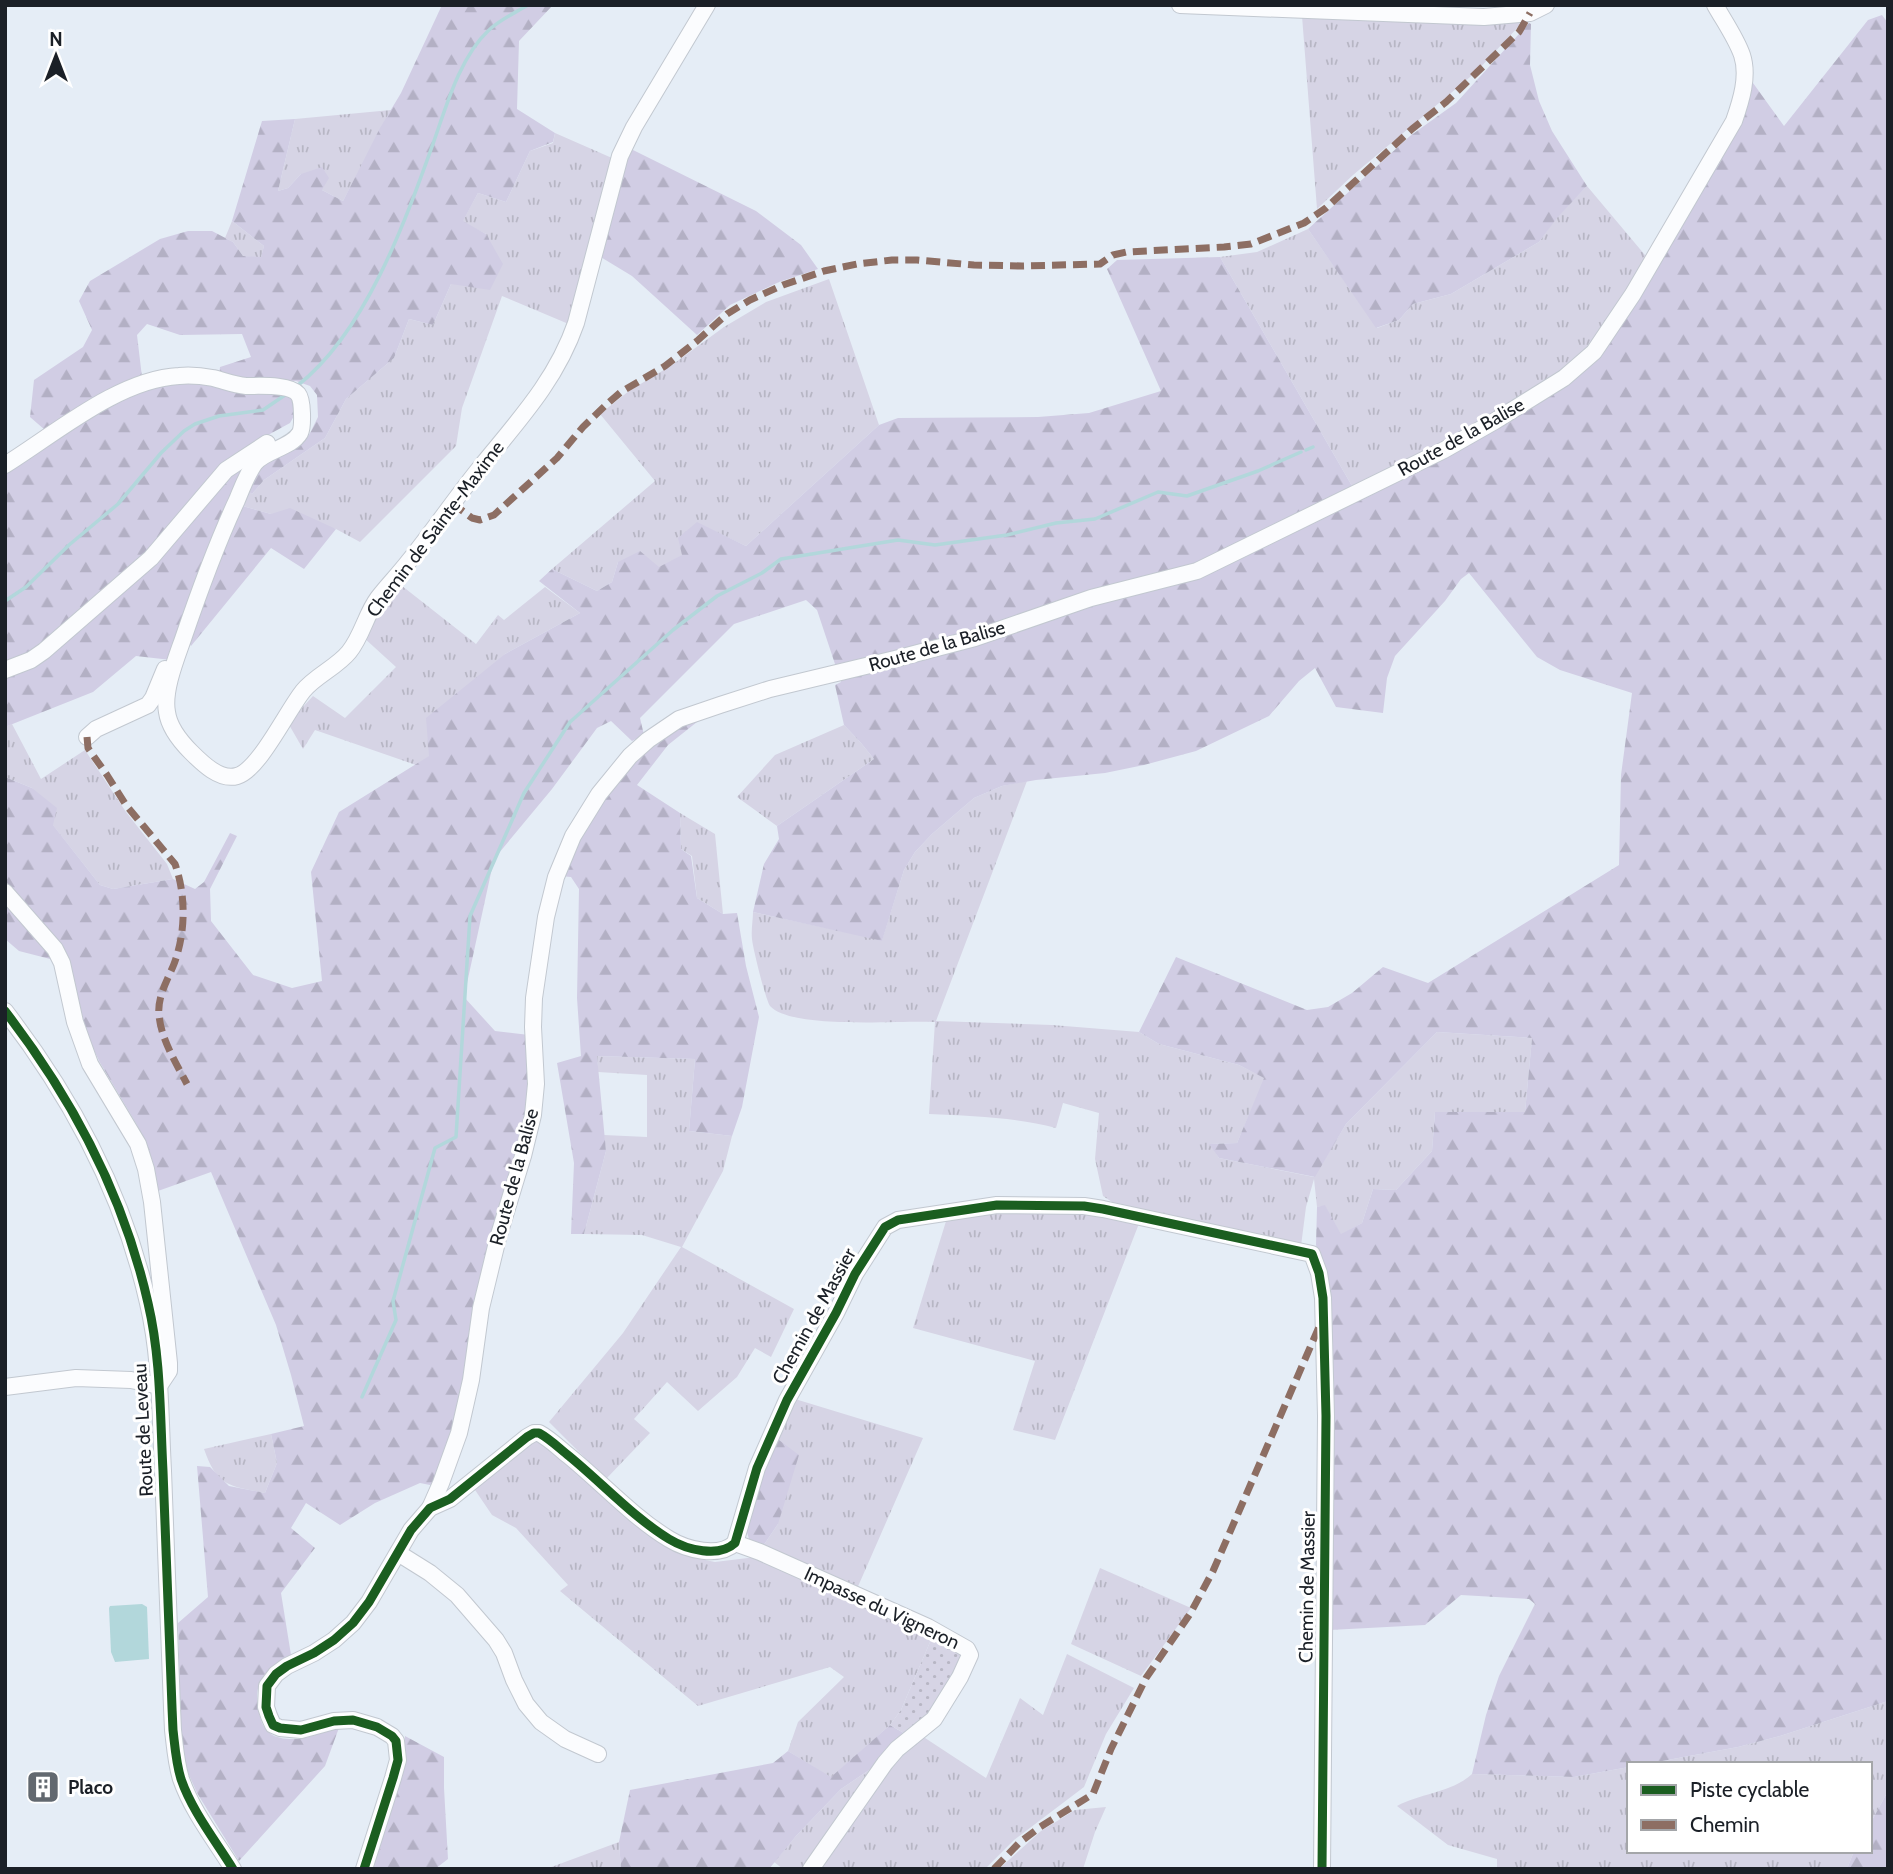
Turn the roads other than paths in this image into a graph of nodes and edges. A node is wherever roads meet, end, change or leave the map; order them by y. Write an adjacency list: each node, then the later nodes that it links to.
1 (707, 5): 7 (street, Chemin de Sainte-Maxime)
2 (1180, 5): 3 (street)
3 (1546, 5)
4 (1715, 5): 14 (street, Route de la Balise)
5 (301, 422): 6 (street); 7 (street, Chemin de Sainte-Maxime); 8 (street)
6 (5, 465)
7 (174, 665): 9 (street)
8 (5, 670)
9 (87, 737)
10 (5, 892): 12 (street)
11 (5, 1011): 12 (street, Route de Leveau)
12 (159, 1385): 13 (street); 18 (street, Route de Leveau)
13 (5, 1387)
14 (430, 1508): 15 (street); 16 (street)
15 (736, 1542): 20 (street, Impasse du Vigneron); 21 (street, Chemin de Massier)
16 (398, 1553): 17 (street); 19 (street)
17 (598, 1754)
18 (233, 1869)
19 (364, 1869)
20 (811, 1869)
21 (1322, 1869)

